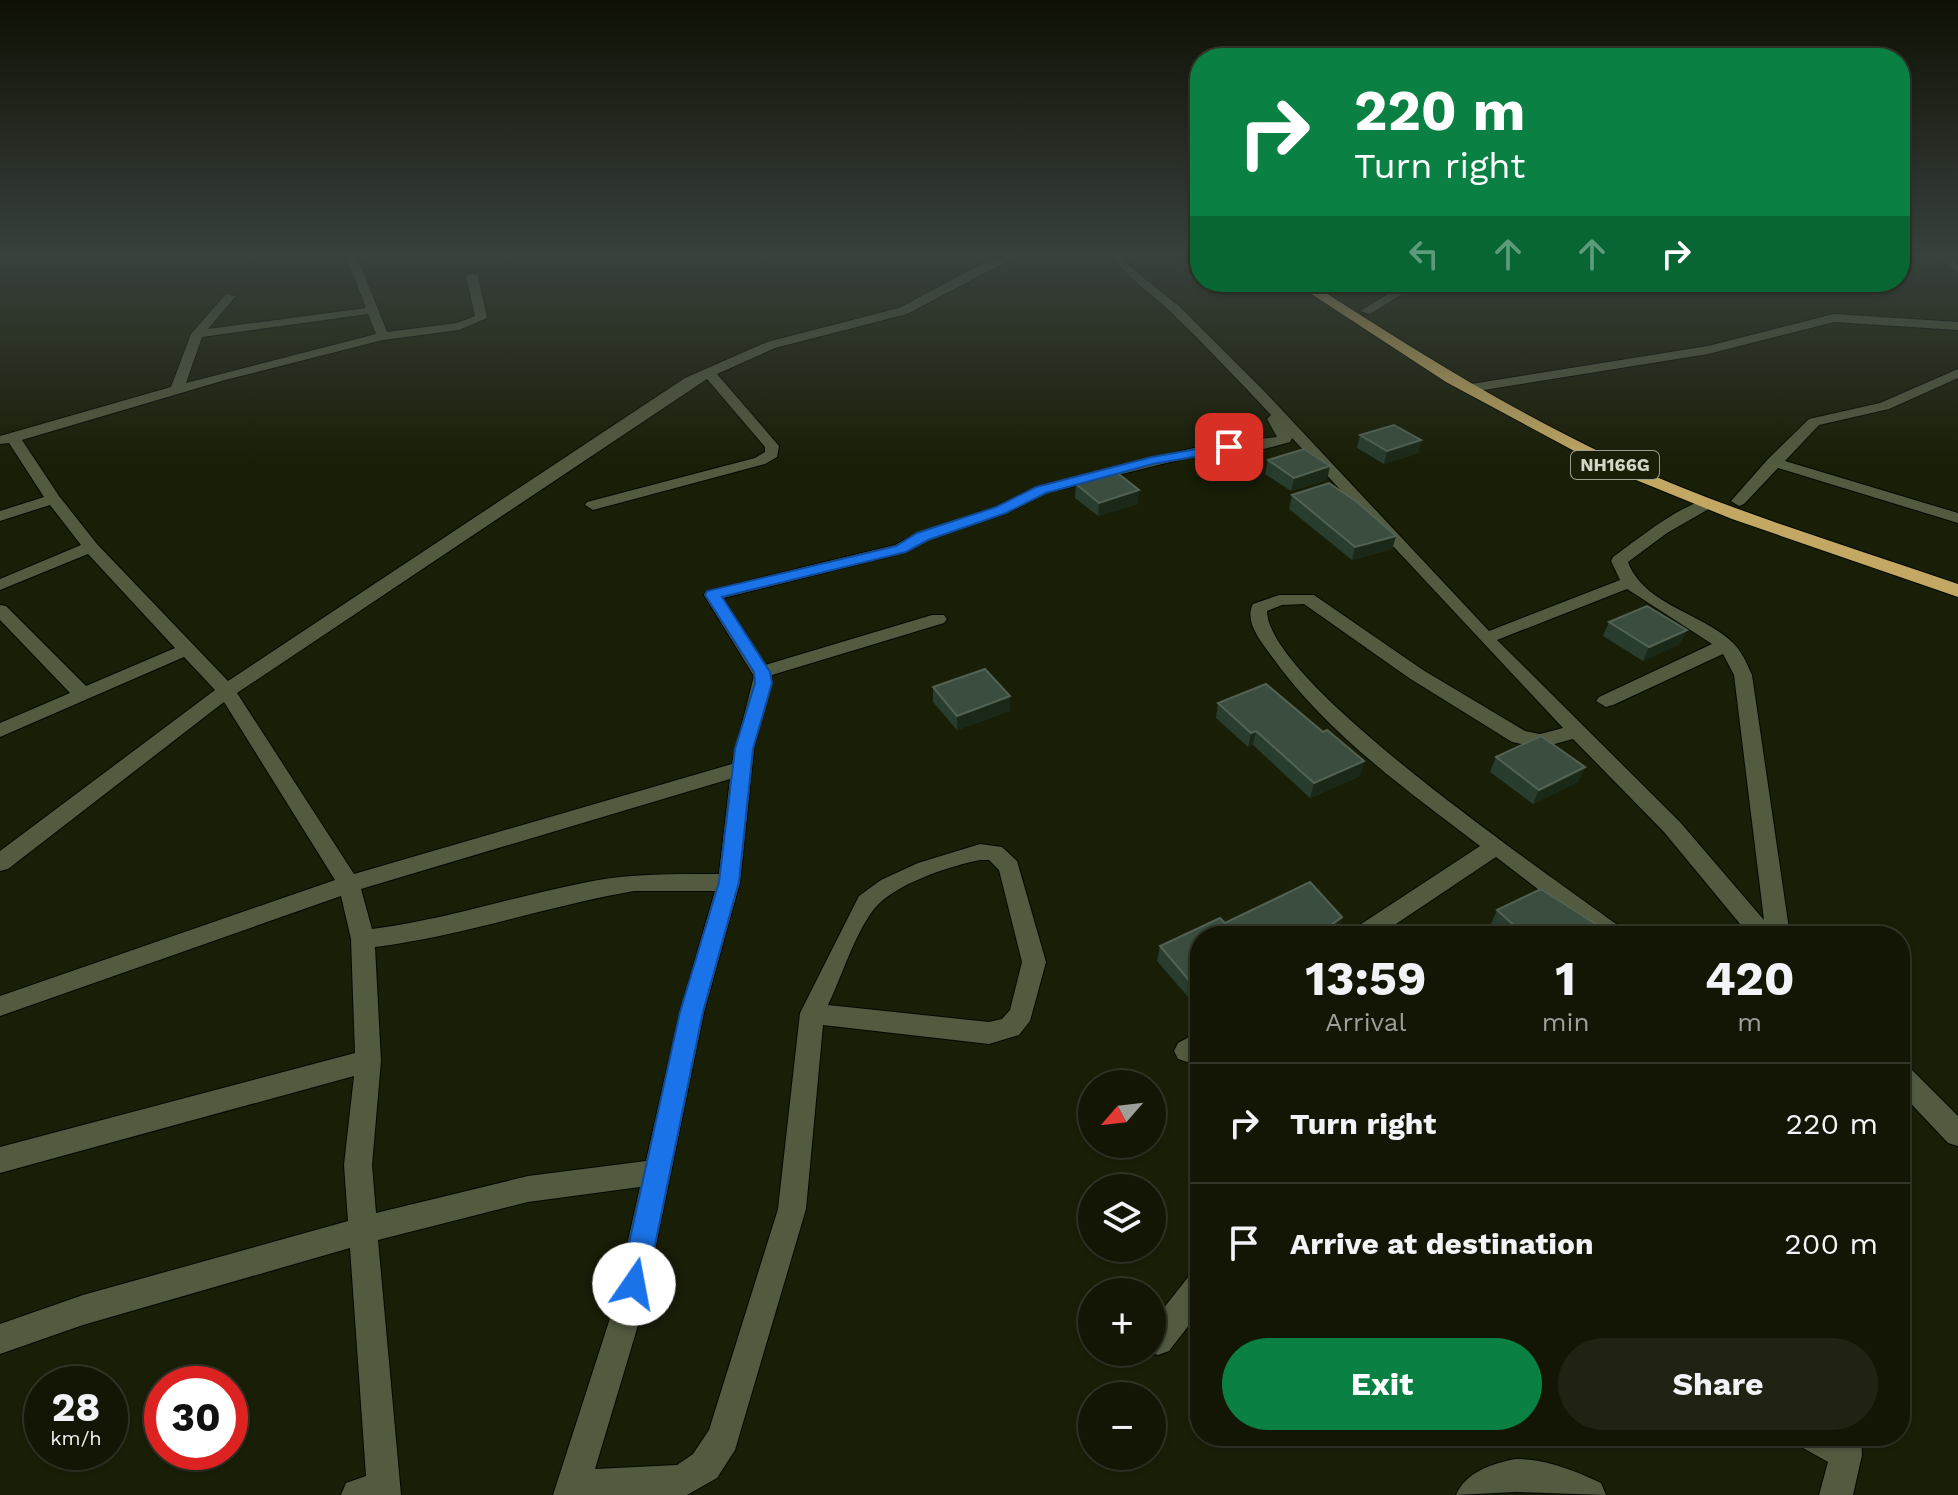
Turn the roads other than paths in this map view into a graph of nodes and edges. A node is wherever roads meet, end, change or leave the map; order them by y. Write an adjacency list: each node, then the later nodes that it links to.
1 (206, 324): 12 (street)
2 (272, 324): 12 (street)
3 (379, 324): 13 (street)
4 (465, 324): 13 (street)
5 (853, 324): 14 (street)
6 (1190, 324): 18 (street)
7 (1371, 324): 16 (highway, NH166G)
8 (1385, 324): 16 (highway, NH166G)
9 (1811, 324): 16 (street)
10 (1923, 324): 11 (street)
11 (1958, 326)
12 (197, 334): 17 (street)
13 (383, 336): 17 (street)
14 (708, 372): 24 (street); 38 (street)
15 (1958, 373): 20 (street)
16 (1478, 386): 22 (highway, NH166G); 23 (highway, NH166G)
17 (177, 389): 19 (street)
18 (1261, 396): 34 (street); 37 (street)
19 (6, 439): 21 (street)
20 (1773, 462): 22 (street); 26 (street)
21 (53, 499): 25 (street); 27 (street)
22 (1739, 501): 28 (highway, NH166G)
23 (1709, 503): 29 (street); 31 (highway, NH166G)
24 (593, 505)
25 (0, 516)
26 (1958, 518)
27 (91, 547): 30 (street); 36 (street)
28 (1958, 576)
29 (1629, 582): 34 (street); 35 (street)
30 (0, 585)
31 (1958, 591)
32 (0, 610): 39 (street)
33 (938, 619): 37 (street)
34 (1486, 638): 42 (street)
35 (1725, 645): 40 (street); 51 (street)
36 (188, 649): 38 (street); 39 (street)
37 (762, 672): 43 (street)
38 (226, 691): 45 (street); 47 (street)
39 (83, 695): 41 (street)
40 (1606, 701)
41 (0, 731)
42 (1577, 731): 44 (street); 50 (street)
43 (743, 768): 46 (street); 47 (street)
44 (1496, 846): 48 (street); 49 (street)
45 (0, 863)
46 (729, 882): 52 (street); 59 (street)
47 (349, 884): 52 (street); 53 (street)
48 (1375, 926)
49 (1603, 926)
50 (1756, 926)
51 (1777, 926)
52 (363, 939): 55 (street)
53 (0, 1006)
54 (812, 1013): 54 (street); 65 (street)
55 (368, 1061): 58 (street); 60 (street)
56 (1910, 1085): 57 (street)
57 (1958, 1134)
58 (0, 1160)
59 (658, 1172): 60 (street); 65 (street)
60 (364, 1230): 63 (street); 66 (street)
61 (1190, 1300): 62 (street)
62 (1166, 1330)
63 (0, 1339)
64 (1846, 1446): 69 (street)
65 (571, 1491)
66 (376, 1492)
67 (1473, 1495): 68 (street)
68 (1589, 1495)
69 (1836, 1495)

